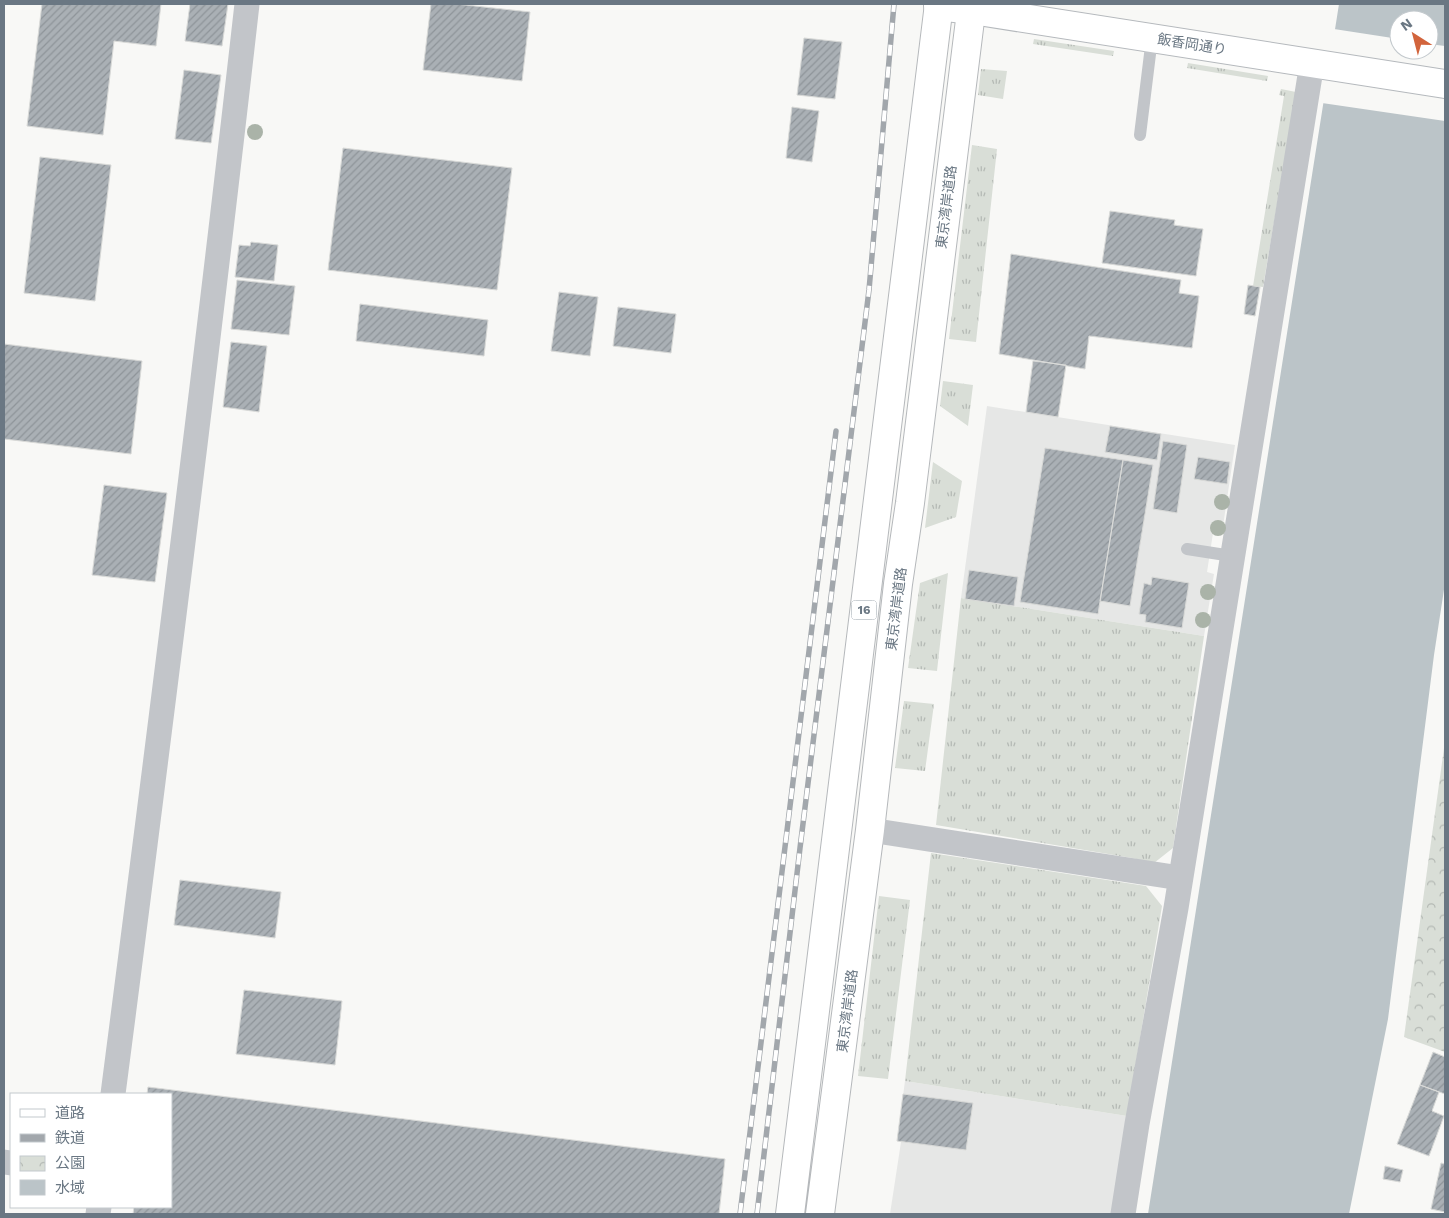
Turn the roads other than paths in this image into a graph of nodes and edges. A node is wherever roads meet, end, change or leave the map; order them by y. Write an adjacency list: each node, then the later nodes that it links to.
1 (247, 4): 12 (street)
2 (939, 5): 3 (main road, 飯香岡通り); 13 (main road, 16)
3 (972, 7): 4 (main road, 飯香岡通り); 10 (main road, 東京湾岸道路 / 16)
4 (1152, 38): 5 (main road, 飯香岡通り); 7 (lane)
5 (1320, 64): 6 (main road, 飯香岡通り); 9 (street)
6 (1445, 84)
7 (1140, 135)
8 (1187, 549): 9 (lane)
9 (1232, 556): 11 (street)
10 (870, 830): 11 (street); 14 (main road, 東京湾岸道路 / 16)
11 (1180, 878): 15 (street)
12 (113, 1093)
13 (790, 1214)
14 (820, 1214)
15 (1123, 1214)

